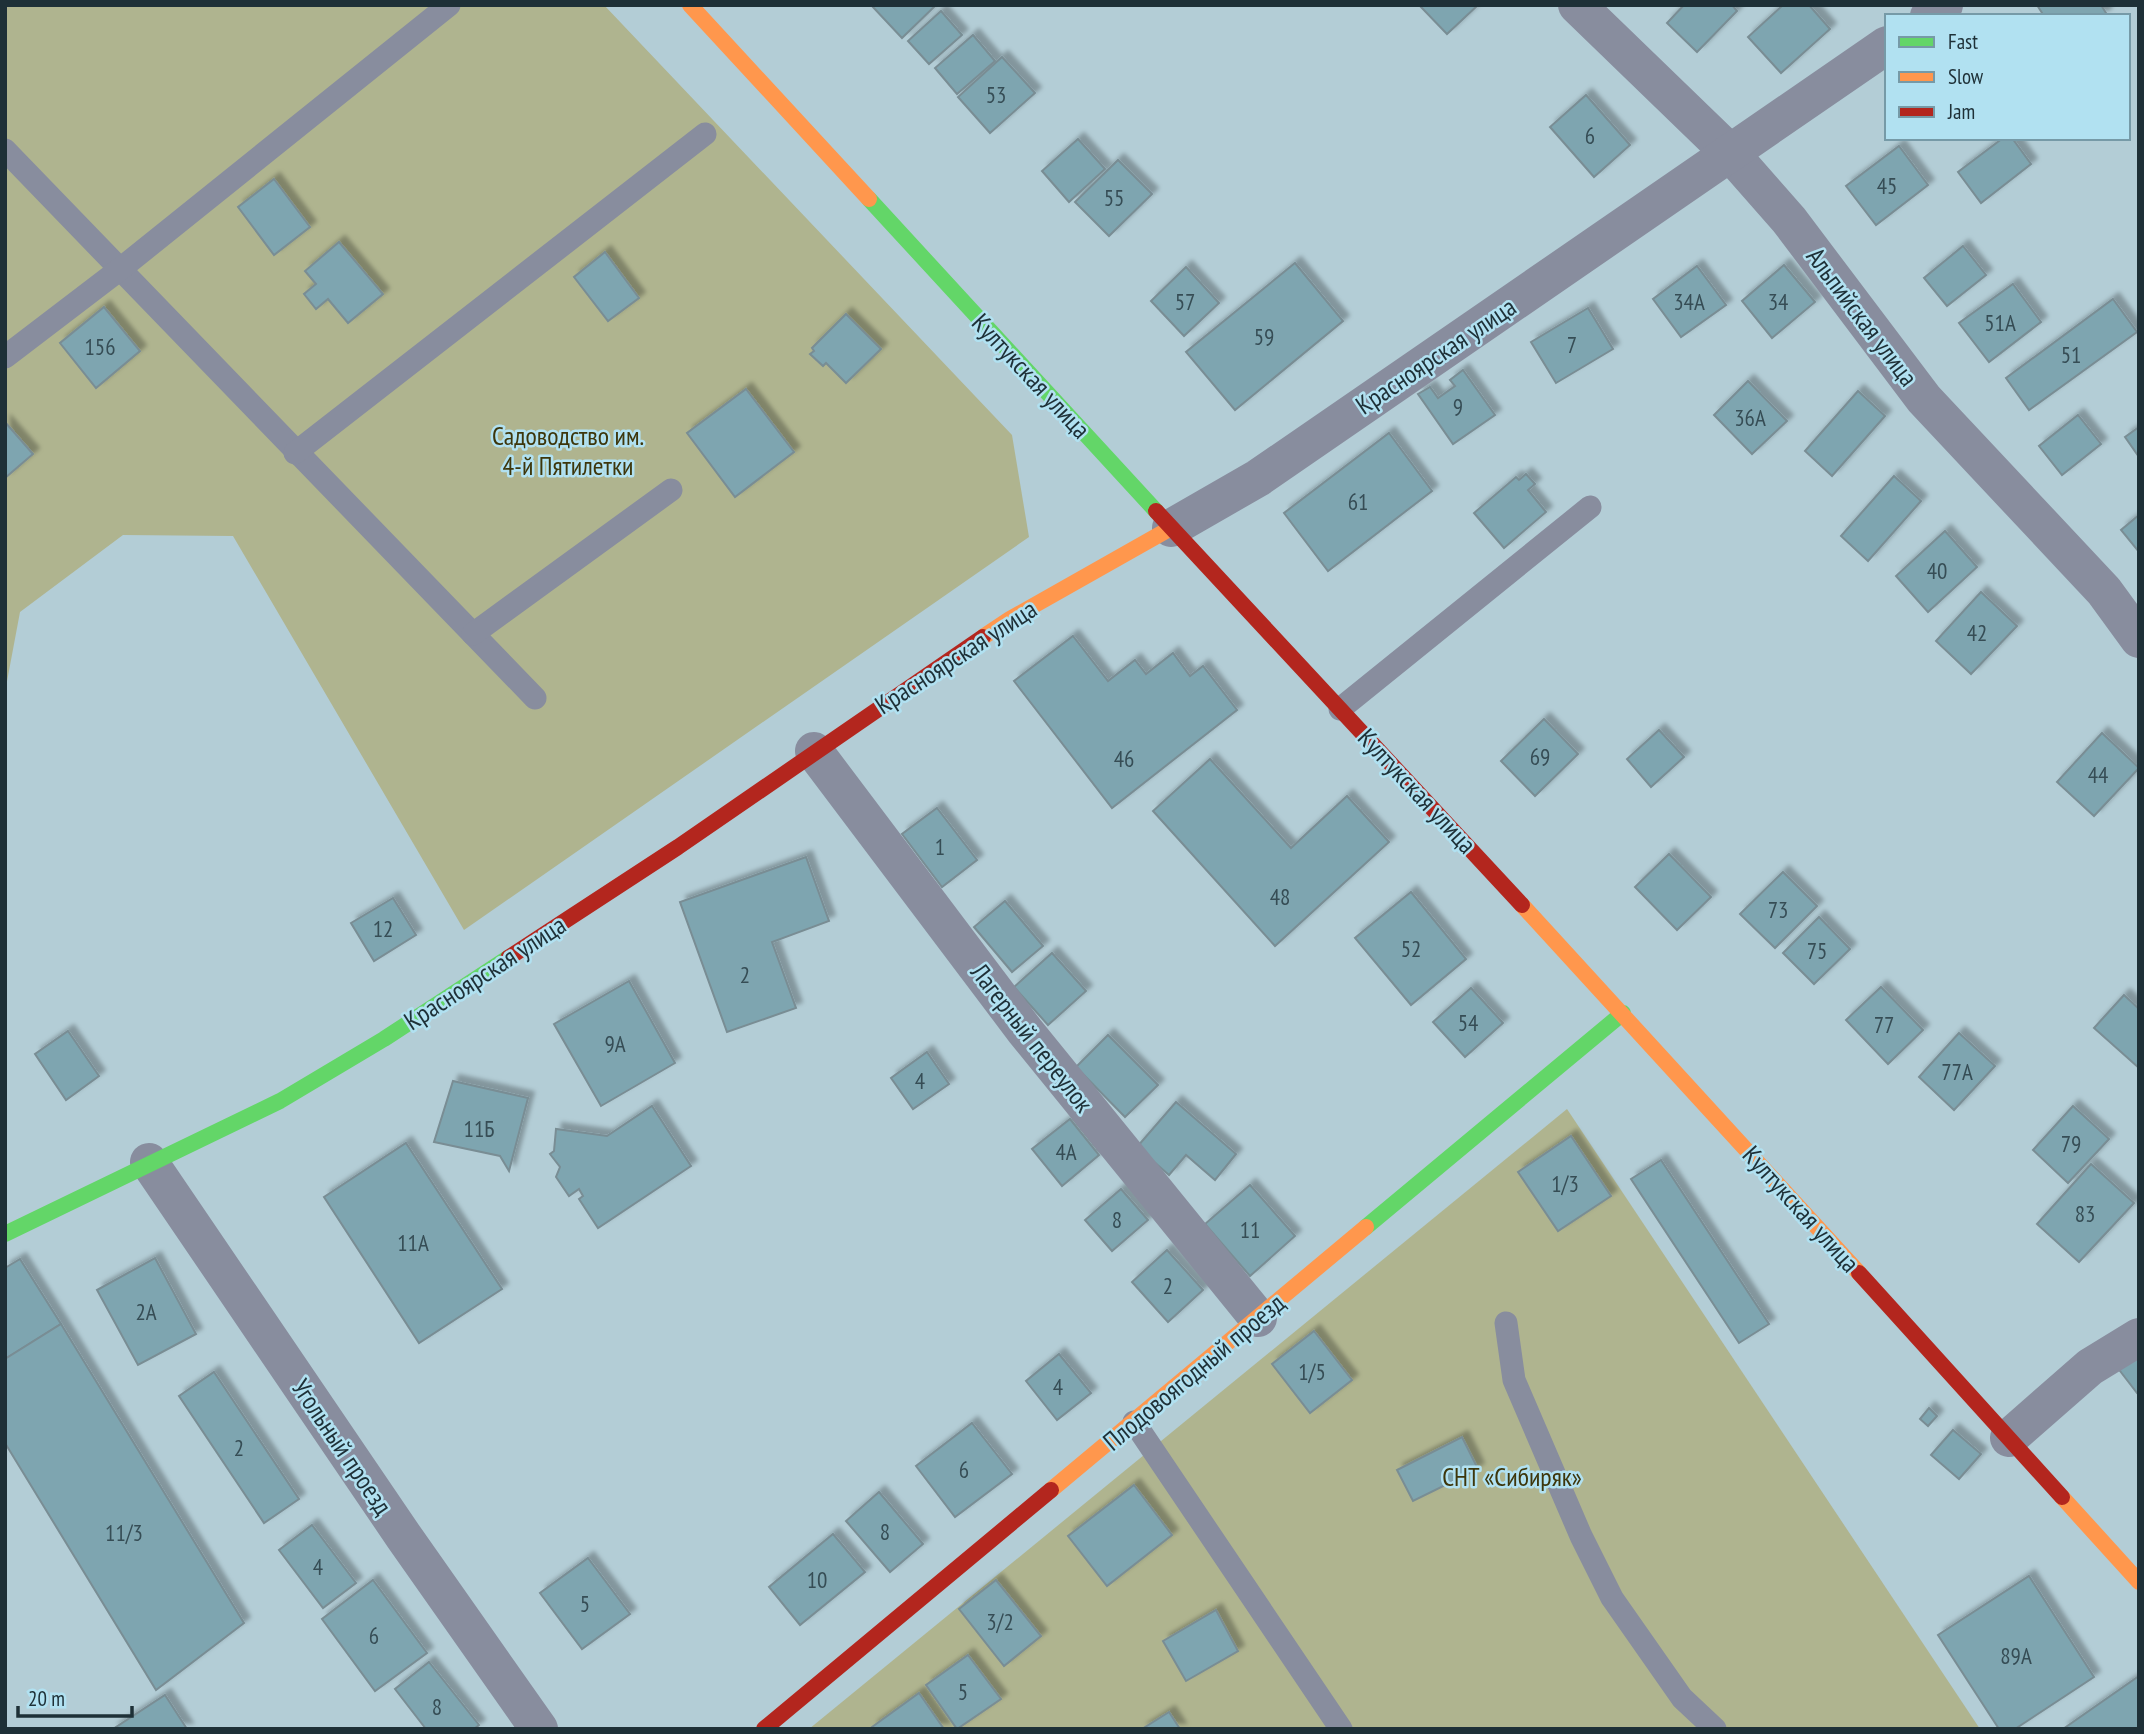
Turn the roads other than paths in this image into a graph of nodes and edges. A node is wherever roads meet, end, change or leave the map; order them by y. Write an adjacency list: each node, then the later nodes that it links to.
1 (449, 5): 8 (lane)
2 (690, 5): 13 (main road, Култукская улица)
3 (1577, 5): 7 (street, Альпийская улица)
4 (1885, 46): 7 (street, Красноярская улица)
5 (705, 134): 10 (lane)
6 (5, 150): 8 (lane)
7 (1731, 154): 13 (street, Красноярская улица); 15 (street, Альпийская улица)
8 (119, 270): 9 (lane); 10 (lane)
9 (5, 357)
10 (295, 453): 14 (lane)
11 (671, 490): 14 (lane)
12 (1590, 507): 17 (lane)
13 (1171, 528): 17 (main road, Култукская улица); 18 (main road, Красноярская улица)
14 (473, 634): 16 (lane)
15 (2139, 639)
16 (535, 698)
17 (1340, 709): 19 (main road, Култукская улица)
18 (814, 751): 20 (main road, Красноярская улица); 22 (street, Лагерный переулок)
19 (1623, 1013): 22 (main road, Плодовоягодный проезд); 26 (main road, Култукская улица)
20 (149, 1163): 21 (main road, Красноярская улица); 28 (street, Угольный проезд)
21 (5, 1234)
22 (1258, 1318): 25 (main road, Плодовоягодный проезд)
23 (1506, 1323): 31 (lane)
24 (2139, 1336): 26 (street)
25 (1134, 1422): 29 (main road, Плодовоягодный проезд); 30 (lane)
26 (2008, 1438): 27 (main road, Култукская улица)
27 (2139, 1582)
28 (539, 1729)
29 (764, 1729)
30 (1341, 1729)
31 (1715, 1729)

